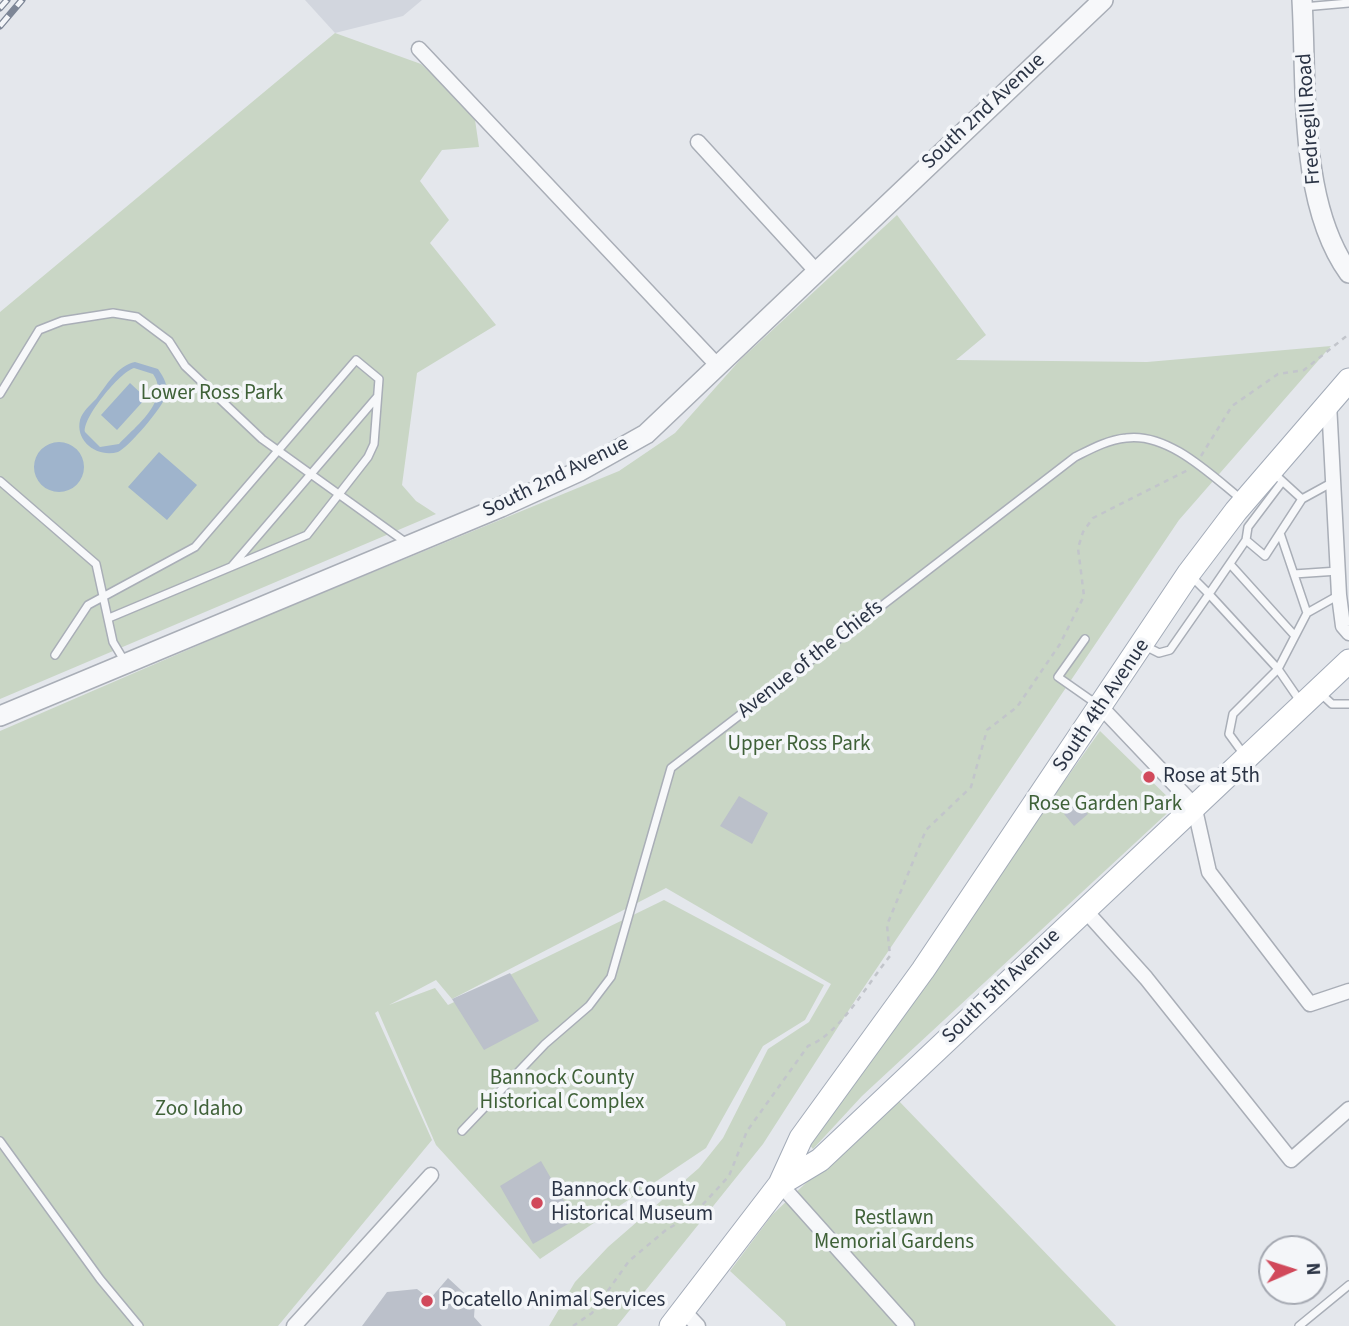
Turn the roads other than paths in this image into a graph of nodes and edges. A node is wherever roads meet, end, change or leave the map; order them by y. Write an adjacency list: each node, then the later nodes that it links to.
1 (1103, 0): 6 (street, South 2nd Avenue)
2 (1349, 3): 3 (lane)
3 (1302, 4): 7 (street, Fredregill Road)
4 (419, 49): 8 (street)
5 (698, 142): 6 (street)
6 (817, 272): 8 (street, South 2nd Avenue)
7 (1349, 273)
8 (717, 365): 23 (street, South 2nd Avenue)
9 (1349, 380): 12 (main road, South 4th Avenue)
10 (0, 394): 13 (lane)
11 (378, 396): 13 (lane); 14 (lane); 18 (lane)
12 (1329, 402): 15 (main road, South 4th Avenue); 17 (street)
13 (278, 451): 14 (lane); 31 (lane)
14 (309, 473): 18 (lane); 25 (lane)
15 (1277, 475): 19 (lane); 20 (main road, South 4th Avenue); 22 (lane)
16 (0, 481): 31 (lane)
17 (1333, 482): 19 (lane); 26 (street)
18 (339, 495): 23 (lane); 25 (lane)
19 (1302, 499): 21 (lane)
20 (1245, 501): 27 (main road, South 4th Avenue); 51 (lane, Avenue of the Chiefs)
21 (1280, 533): 22 (lane); 28 (lane)
22 (1246, 540): 24 (lane)
23 (408, 544): 40 (street, South 2nd Avenue)
24 (1230, 564): 29 (lane); 35 (lane)
25 (230, 569): 33 (lane)
26 (1338, 571): 28 (lane); 30 (street)
27 (1189, 573): 29 (lane); 37 (main road, South 4th Avenue)
28 (1294, 574): 32 (lane)
29 (1209, 594): 37 (lane); 41 (lane)
30 (1339, 595): 32 (lane); 34 (street)
31 (104, 596): 33 (lane); 38 (lane)
32 (1307, 612): 35 (lane)
33 (108, 618): 40 (lane)
34 (1349, 634)
35 (1295, 636): 41 (lane)
36 (1085, 639): 44 (lane)
37 (1143, 645): 44 (main road, South 4th Avenue)
38 (55, 655)
39 (1349, 661): 42 (main road, South 5th Avenue)
40 (125, 662): 45 (street, South 2nd Avenue)
41 (1278, 669): 42 (lane); 46 (lane)
42 (1317, 700): 43 (lane); 46 (main road, South 5th Avenue)
43 (1349, 704)
44 (1101, 707): 47 (street); 54 (main road, South 4th Avenue)
45 (0, 716)
46 (1246, 757): 47 (main road, South 5th Avenue)
47 (1194, 805): 48 (main road, South 5th Avenue); 49 (street)
48 (1084, 909): 50 (street); 54 (main road, South 5th Avenue)
49 (1349, 991)
50 (1349, 1109)
51 (462, 1131)
52 (0, 1141): 57 (lane)
53 (431, 1175): 58 (street)
54 (780, 1184): 56 (main road, South 5th Avenue); 59 (street)
55 (1349, 1285): 60 (lane)
56 (684, 1321)
57 (139, 1326)
58 (294, 1326)
59 (907, 1326)
60 (1299, 1326)

